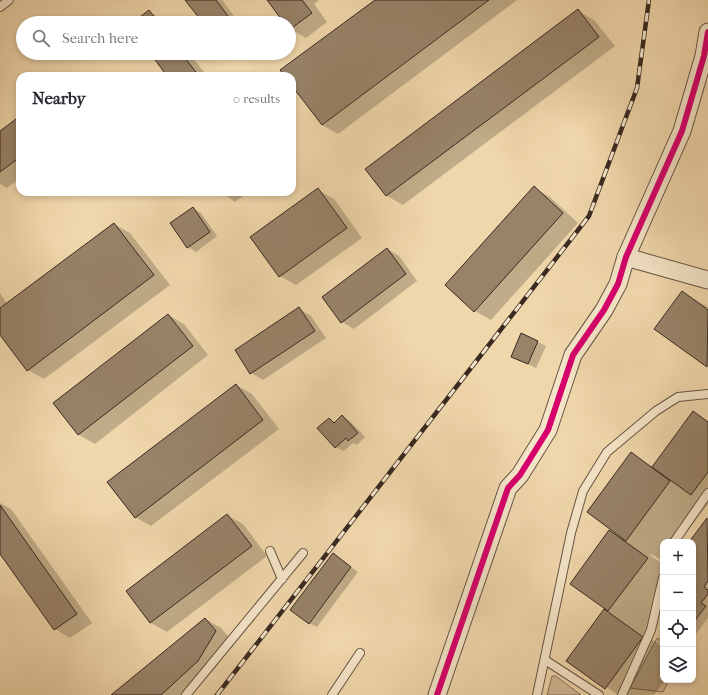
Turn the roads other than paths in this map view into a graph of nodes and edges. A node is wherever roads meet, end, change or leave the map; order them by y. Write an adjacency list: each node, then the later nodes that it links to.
1 (9, 0): 2 (lane)
2 (0, 7)
3 (708, 32): 4 (street)
4 (626, 257): 5 (street); 17 (street)
5 (708, 280)
6 (708, 394): 14 (lane)
7 (708, 493): 8 (lane)
8 (676, 539)
9 (270, 551): 11 (lane)
10 (303, 553): 11 (lane)
11 (282, 579): 15 (lane)
12 (660, 591): 20 (lane)
13 (360, 653): 16 (lane)
14 (545, 660): 18 (lane); 19 (lane)
15 (186, 695)
16 (332, 695)
17 (437, 695)
18 (537, 695)
19 (599, 695)
20 (622, 695)

